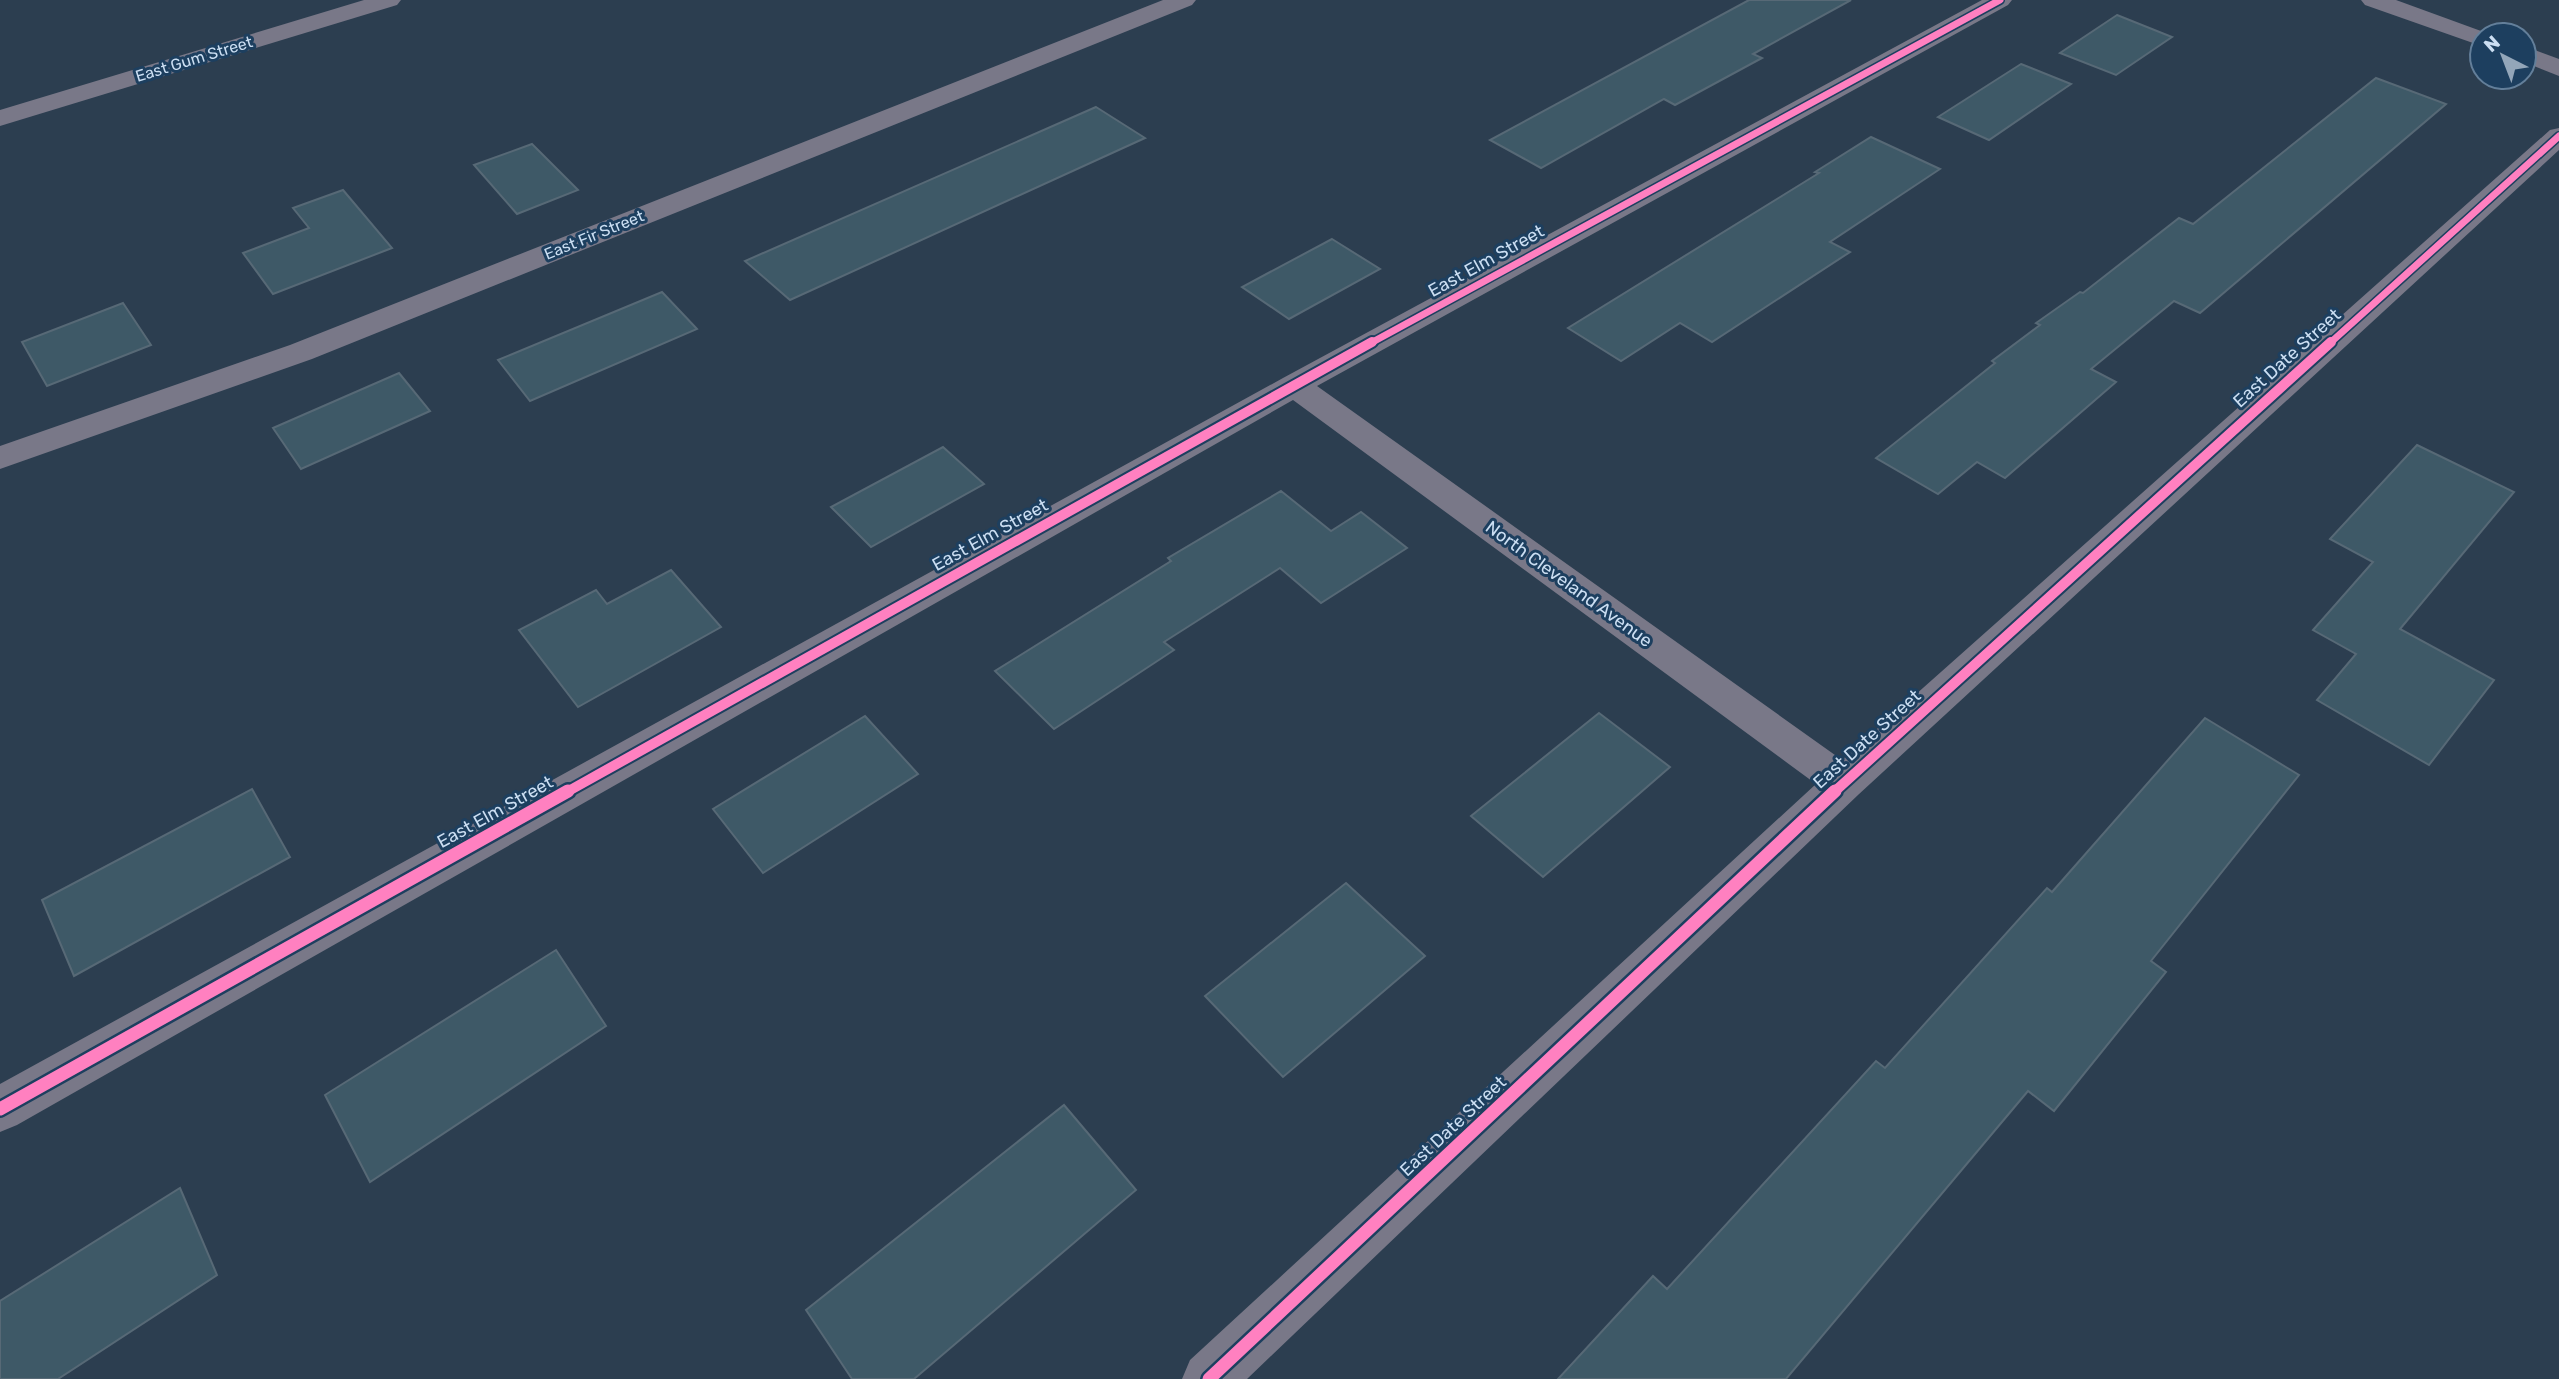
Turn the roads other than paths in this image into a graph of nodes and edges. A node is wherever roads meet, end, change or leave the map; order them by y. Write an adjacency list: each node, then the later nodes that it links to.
1 (389, 0): 8 (street, East Gum Street)
2 (1184, 0): 11 (street, East Fir Street)
3 (2000, 0): 10 (street, East Elm Street)
4 (2373, 0): 5 (street)
5 (2468, 33)
6 (2538, 59): 7 (street)
7 (2559, 68)
8 (0, 118)
9 (2559, 136): 12 (street, East Date Street)
10 (1294, 385): 12 (street, North Cleveland Avenue); 13 (street, East Elm Street)
11 (0, 458)
12 (1844, 783): 14 (street, East Date Street)
13 (0, 1109)
14 (1209, 1379)

